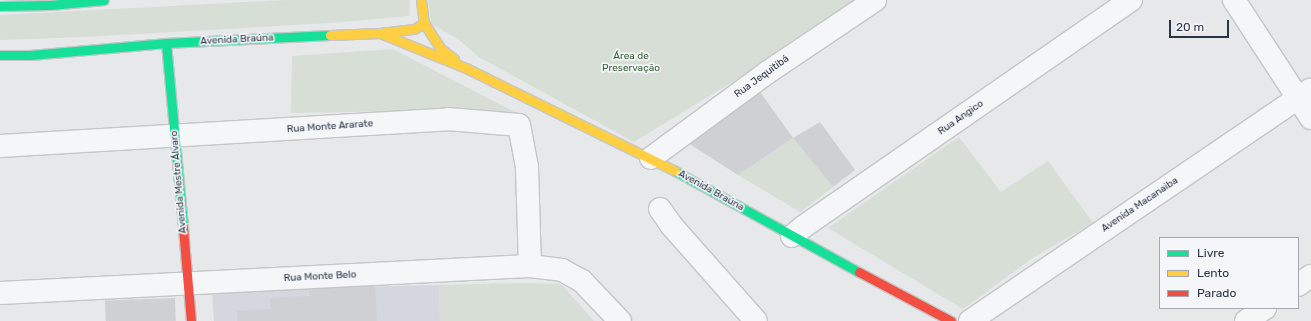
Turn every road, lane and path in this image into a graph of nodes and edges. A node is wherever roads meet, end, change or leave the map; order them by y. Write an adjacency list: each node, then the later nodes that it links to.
1 (104, 0): 6 (street)
2 (421, 0): 8 (street)
3 (875, 0): 17 (street, Rua Jequitibá)
4 (1131, 0): 19 (street, Rua Angico)
5 (1234, 0): 13 (street)
6 (50, 2): 7 (street)
7 (0, 6)
8 (424, 23): 9 (street); 12 (street, Avenida Braúna)
9 (380, 33): 10 (street, Avenida Braúna); 12 (street, Avenida Braúna)
10 (166, 43): 11 (street, Avenida Braúna); 15 (street, Avenida Mestre Álvaro)
11 (0, 55)
12 (468, 69): 17 (street, Avenida Braúna)
13 (1304, 94): 14 (street); 30 (street, Avenida Macanaiba)
14 (1311, 118)
15 (175, 136): 16 (street, Rua Monte Ararate); 20 (street, Rua Monte Ararate); 22 (street, Avenida Mestre Álvaro)
16 (0, 146)
17 (651, 158): 19 (street, Avenida Braúna)
18 (660, 209): 28 (street)
19 (792, 236): 29 (street, Avenida Braúna)
20 (530, 266): 22 (street, Rua Monte Belo); 27 (street, Rua Monte Belo)
21 (1311, 276): 23 (street)
22 (188, 284): 24 (street, Rua Monte Belo); 26 (street, Avenida Mestre Álvaro)
23 (1299, 284)
24 (0, 293)
25 (1264, 309): 31 (street)
26 (191, 321)
27 (620, 321)
28 (756, 321)
29 (951, 321)
30 (970, 321)
31 (1246, 321)

